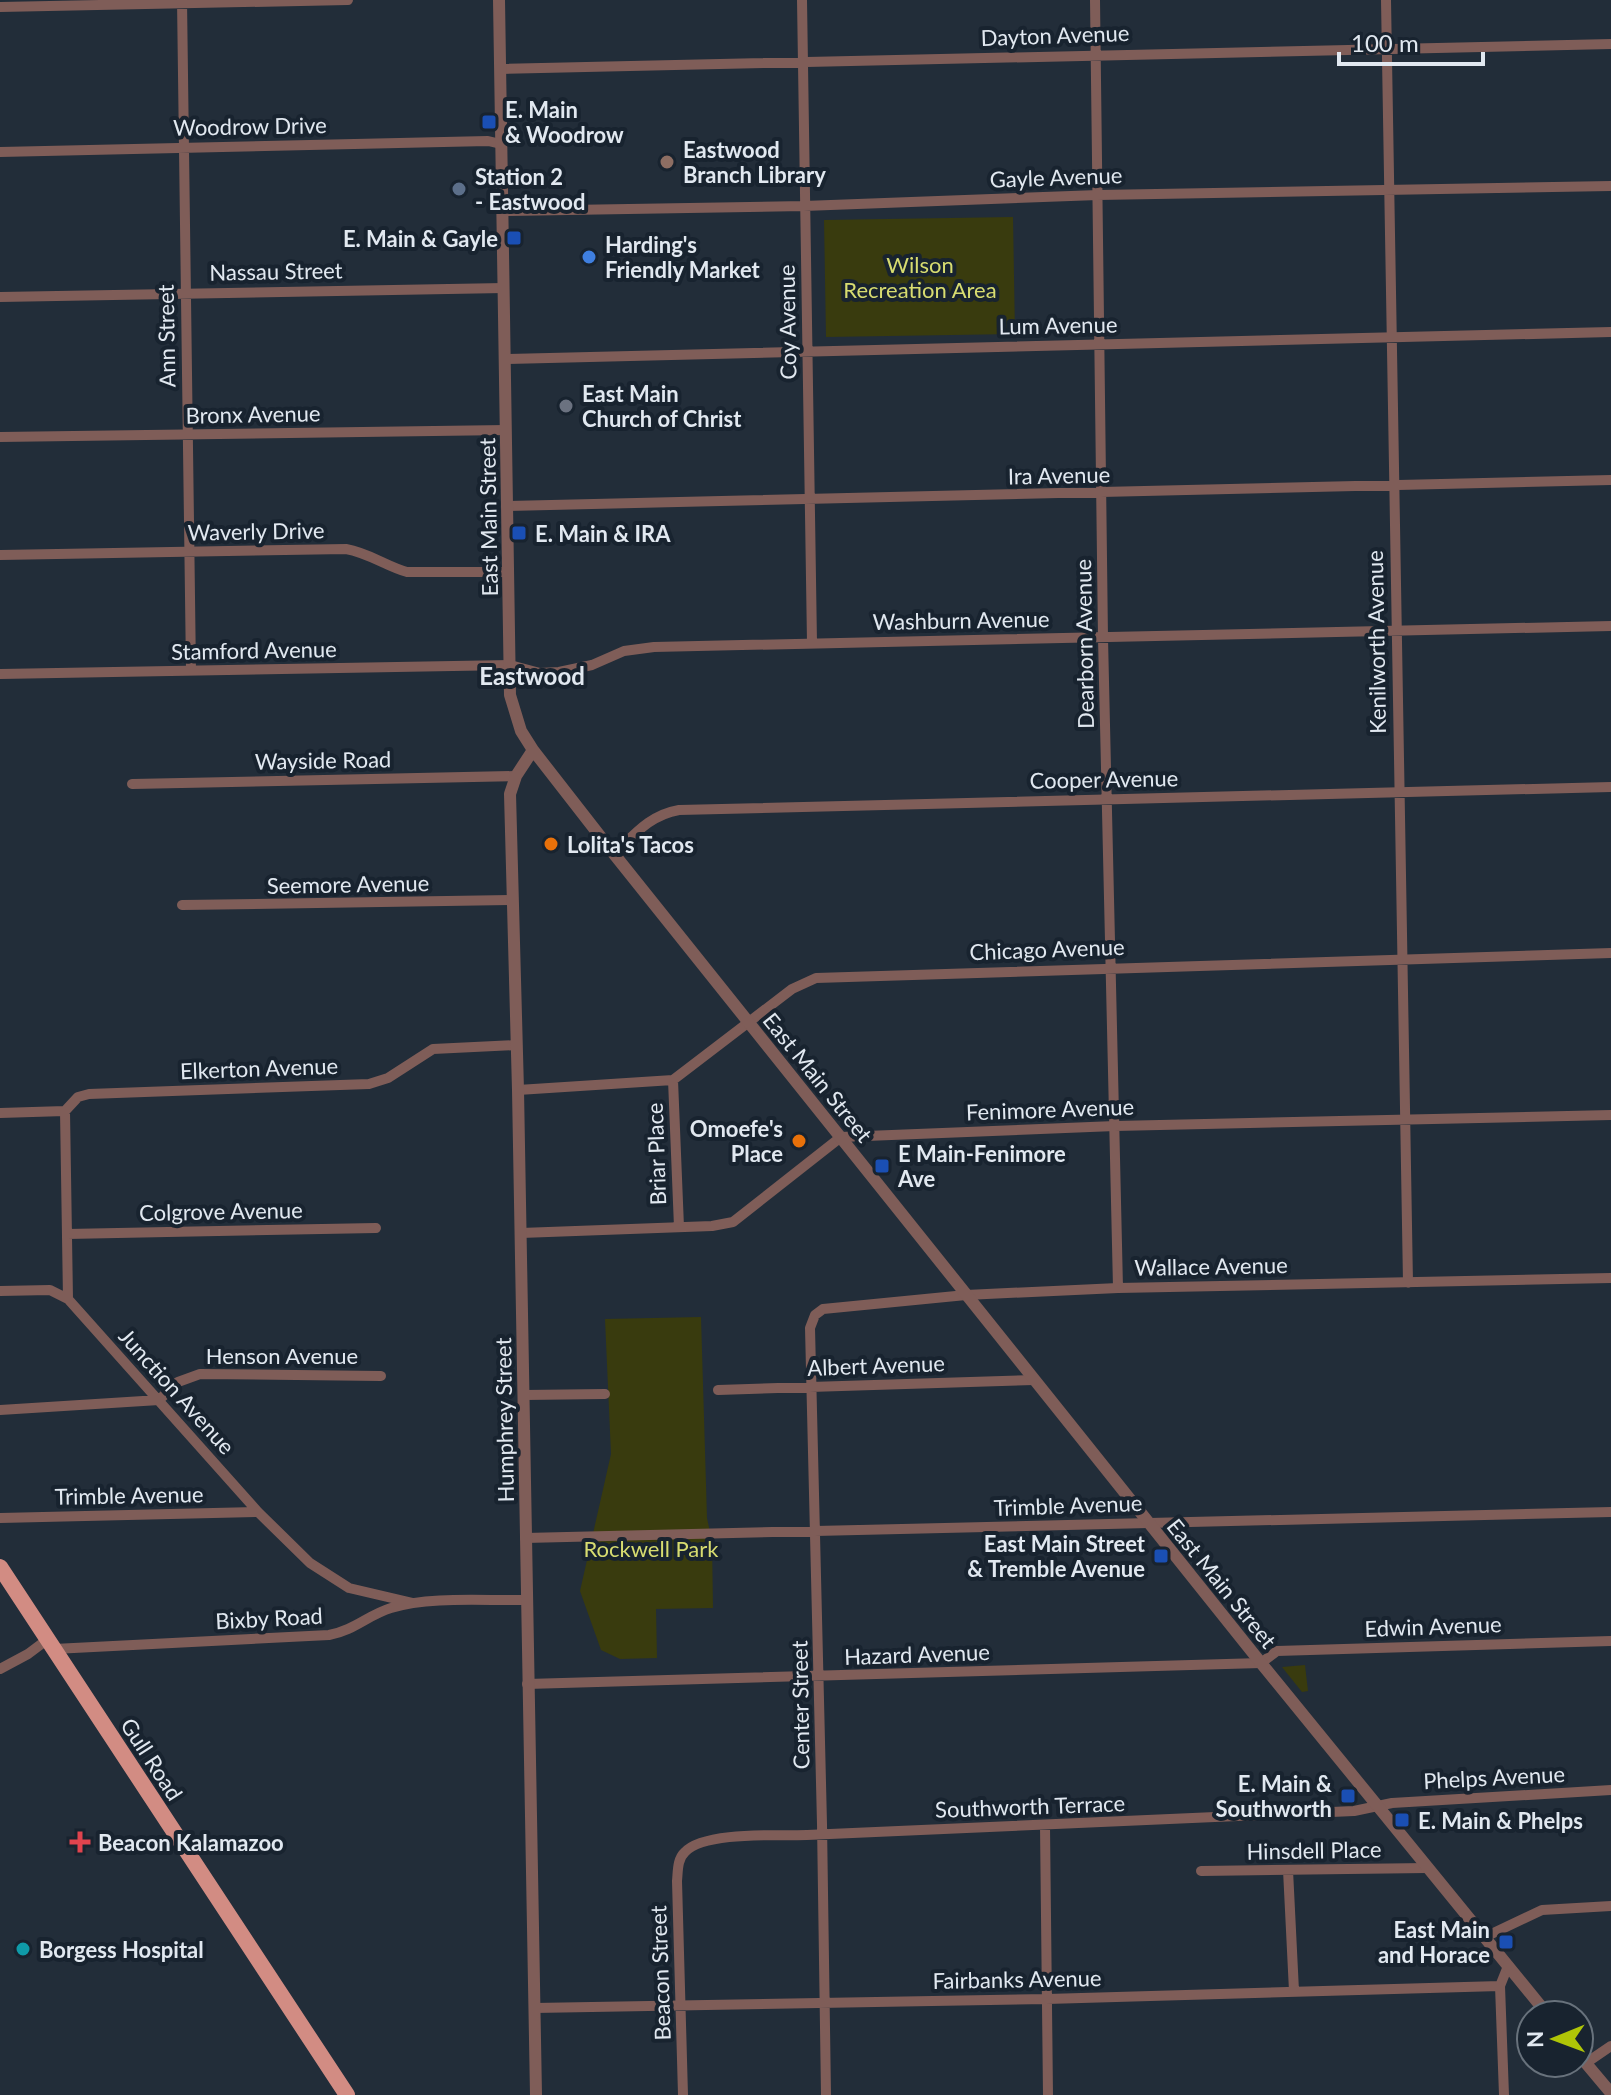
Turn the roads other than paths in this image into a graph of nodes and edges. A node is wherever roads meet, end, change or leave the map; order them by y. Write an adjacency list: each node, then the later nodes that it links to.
1 (348, 0): 6 (street)
2 (499, 0): 12 (street, East Main Street)
3 (802, 0): 11 (street, Coy Avenue)
4 (1095, 0): 10 (street, Dearborn Avenue)
5 (1386, 0): 9 (street, Kenilworth Avenue)
6 (182, 2): 7 (street); 14 (street, Ann Street)
7 (0, 7)
8 (1611, 44): 9 (street, Dayton Avenue)
9 (1387, 48): 10 (street, Dayton Avenue); 17 (street, Kenilworth Avenue)
10 (1096, 53): 11 (street, Dayton Avenue); 18 (street, Dearborn Avenue)
11 (802, 63): 12 (street, Dayton Avenue); 19 (street, Coy Avenue)
12 (500, 69): 13 (street, East Main Street)
13 (501, 144): 14 (street, Woodrow Drive); 20 (street, East Main Street)
14 (183, 148): 15 (street, Woodrow Drive); 22 (street, Ann Street)
15 (0, 152)
16 (1611, 186): 17 (street, Gayle Avenue)
17 (1388, 191): 18 (street, Gayle Avenue); 25 (street, Kenilworth Avenue)
18 (1098, 195): 19 (street, Gayle Avenue); 26 (street, Dearborn Avenue)
19 (804, 206): 20 (street, Gayle Avenue); 27 (street, Coy Avenue)
20 (503, 211): 21 (street, East Main Street)
21 (504, 288): 22 (street, Nassau Street); 28 (street, East Main Street)
22 (185, 292): 23 (street, Nassau Street); 30 (street, Ann Street)
23 (0, 297)
24 (1611, 332): 25 (street, Lum Avenue)
25 (1391, 338): 26 (street, Lum Avenue); 33 (street, Kenilworth Avenue)
26 (1100, 344): 27 (street, Lum Avenue); 34 (street, Dearborn Avenue)
27 (808, 351): 28 (street, Lum Avenue); 35 (street, Coy Avenue)
28 (505, 359): 29 (street, East Main Street)
29 (506, 430): 30 (street, Bronx Avenue); 36 (street, East Main Street)
30 (188, 435): 31 (street, Bronx Avenue); 37 (street, Ann Street)
31 (0, 437)
32 (1611, 480): 33 (street, Ira Avenue)
33 (1393, 486): 34 (street, Ira Avenue); 41 (street, Kenilworth Avenue)
34 (1102, 494): 35 (street, Ira Avenue); 42 (street, Dearborn Avenue)
35 (811, 499): 36 (street, Ira Avenue); 43 (street, Coy Avenue)
36 (507, 506): 39 (street, East Main Street)
37 (189, 552): 38 (street, Waverly Drive); 39 (street, Waverly Drive); 45 (street, Ann Street)
38 (0, 555)
39 (509, 572): 44 (street, East Main Street)
40 (1611, 626): 41 (street, Washburn Avenue)
41 (1396, 631): 42 (street, Washburn Avenue); 51 (street, Kenilworth Avenue)
42 (1103, 638): 43 (street, Washburn Avenue); 52 (street, Dearborn Avenue)
43 (812, 643): 44 (street, Washburn Avenue)
44 (510, 665): 45 (street, Stamford Avenue); 47 (street, East Main Street)
45 (191, 671): 46 (street, Stamford Avenue)
46 (0, 674)
47 (533, 750): 48 (street, Humphrey Street); 53 (street, East Main Street)
48 (516, 776): 49 (street, Wayside Road); 54 (street, Humphrey Street)
49 (132, 784)
50 (1611, 787): 51 (street, Cooper Avenue)
51 (1399, 793): 52 (street, Cooper Avenue); 57 (street, Kenilworth Avenue)
52 (1108, 799): 53 (street, Cooper Avenue); 58 (street, Dearborn Avenue)
53 (614, 854): 59 (street, East Main Street)
54 (513, 900): 55 (street, Seemore Avenue); 60 (street, Humphrey Street)
55 (182, 905)
56 (1611, 953): 57 (street, Chicago Avenue)
57 (1403, 960): 58 (street, Chicago Avenue); 66 (street, Kenilworth Avenue)
58 (1111, 967): 59 (street, Chicago Avenue); 67 (street, Dearborn Avenue)
59 (748, 1022): 61 (street, Chicago Avenue); 68 (street, East Main Street)
60 (517, 1045): 62 (street, Humphrey Street); 63 (street, Elkerton Avenue)
61 (673, 1080): 62 (street); 69 (street, Briar Place)
62 (518, 1090): 71 (street, Humphrey Street)
63 (65, 1111): 64 (street, Elkerton Avenue); 72 (street)
64 (0, 1113)
65 (1611, 1115): 66 (street, Fenimore Avenue)
66 (1406, 1121): 67 (street, Fenimore Avenue); 74 (street, Kenilworth Avenue)
67 (1115, 1126): 68 (street, Fenimore Avenue); 75 (street, Dearborn Avenue)
68 (841, 1137): 69 (street); 77 (street, East Main Street)
69 (679, 1227): 71 (street)
70 (376, 1228): 72 (street, Colgrove Avenue)
71 (521, 1233): 85 (street, Humphrey Street)
72 (67, 1234): 78 (street)
73 (1611, 1278): 74 (street, Wallace Avenue)
74 (1408, 1283): 75 (street, Wallace Avenue)
75 (1118, 1288): 77 (street, Wallace Avenue)
76 (0, 1291): 78 (street)
77 (966, 1295): 79 (street, Wallace Avenue); 81 (street, East Main Street)
78 (68, 1299): 86 (street, Junction Avenue)
79 (815, 1315): 82 (street, Center Street)
80 (381, 1376): 86 (street, Henson Avenue)
81 (1034, 1380): 82 (street, Albert Avenue); 91 (street, East Main Street)
82 (812, 1386): 83 (street, Albert Avenue); 92 (street, Center Street)
83 (718, 1390)
84 (605, 1394): 85 (street)
85 (524, 1395): 93 (street, Humphrey Street)
86 (159, 1400): 87 (street); 88 (street, Junction Avenue)
87 (0, 1410)
88 (258, 1512): 90 (street, Trimble Avenue); 96 (street, Junction Avenue)
89 (1611, 1512): 91 (street, Trimble Avenue)
90 (0, 1518)
91 (1149, 1523): 92 (street, Trimble Avenue); 99 (street, East Main Street)
92 (816, 1533): 93 (street, Trimble Avenue); 101 (street, Center Street)
93 (525, 1538): 95 (street, Humphrey Street)
94 (0, 1567): 98 (main road, Gull Road)
95 (526, 1600): 96 (street, Bixby Road); 102 (street, Humphrey Street)
96 (413, 1603): 98 (street, Bixby Road)
97 (1611, 1641): 99 (street, Edwin Avenue)
98 (51, 1644): 100 (street); 123 (main road, Gull Road)
99 (1261, 1663): 101 (street, Hazard Avenue); 104 (street, East Main Street)
100 (0, 1669)
101 (819, 1676): 102 (street, Hazard Avenue); 106 (street, Center Street)
102 (527, 1684): 120 (street, Humphrey Street)
103 (1611, 1790): 104 (street, Phelps Avenue)
104 (1379, 1806): 105 (street, Southworth Terrace); 108 (street, East Main Street)
105 (1045, 1826): 106 (street, Southworth Terrace); 116 (street)
106 (823, 1834): 107 (street, Southworth Terrace); 118 (street, Center Street)
107 (685, 1852): 119 (street, Beacon Street)
108 (1427, 1868): 109 (street, Hinsdell Place); 112 (street, East Main Street)
109 (1288, 1870): 110 (street, Hinsdell Place); 115 (street)
110 (1201, 1871)
111 (1611, 1906): 112 (street)
112 (1485, 1937): 113 (street, East Main Street)
113 (1508, 1966): 114 (street); 117 (street, East Main Street)
114 (1500, 1986): 115 (street, Fairbanks Avenue); 128 (street)
115 (1294, 1991): 116 (street, Fairbanks Avenue)
116 (1047, 1999): 118 (street, Fairbanks Avenue); 127 (street)
117 (1535, 1999)
118 (825, 2004): 119 (street, Fairbanks Avenue); 126 (street, Center Street)
119 (680, 2005): 120 (street, Fairbanks Avenue); 125 (street, Beacon Street)
120 (534, 2008): 124 (street, Humphrey Street)
121 (1595, 2074): 122 (street)
122 (1611, 2093)
123 (347, 2095)
124 (536, 2095)
125 (683, 2095)
126 (826, 2095)
127 (1048, 2095)
128 (1504, 2095)

